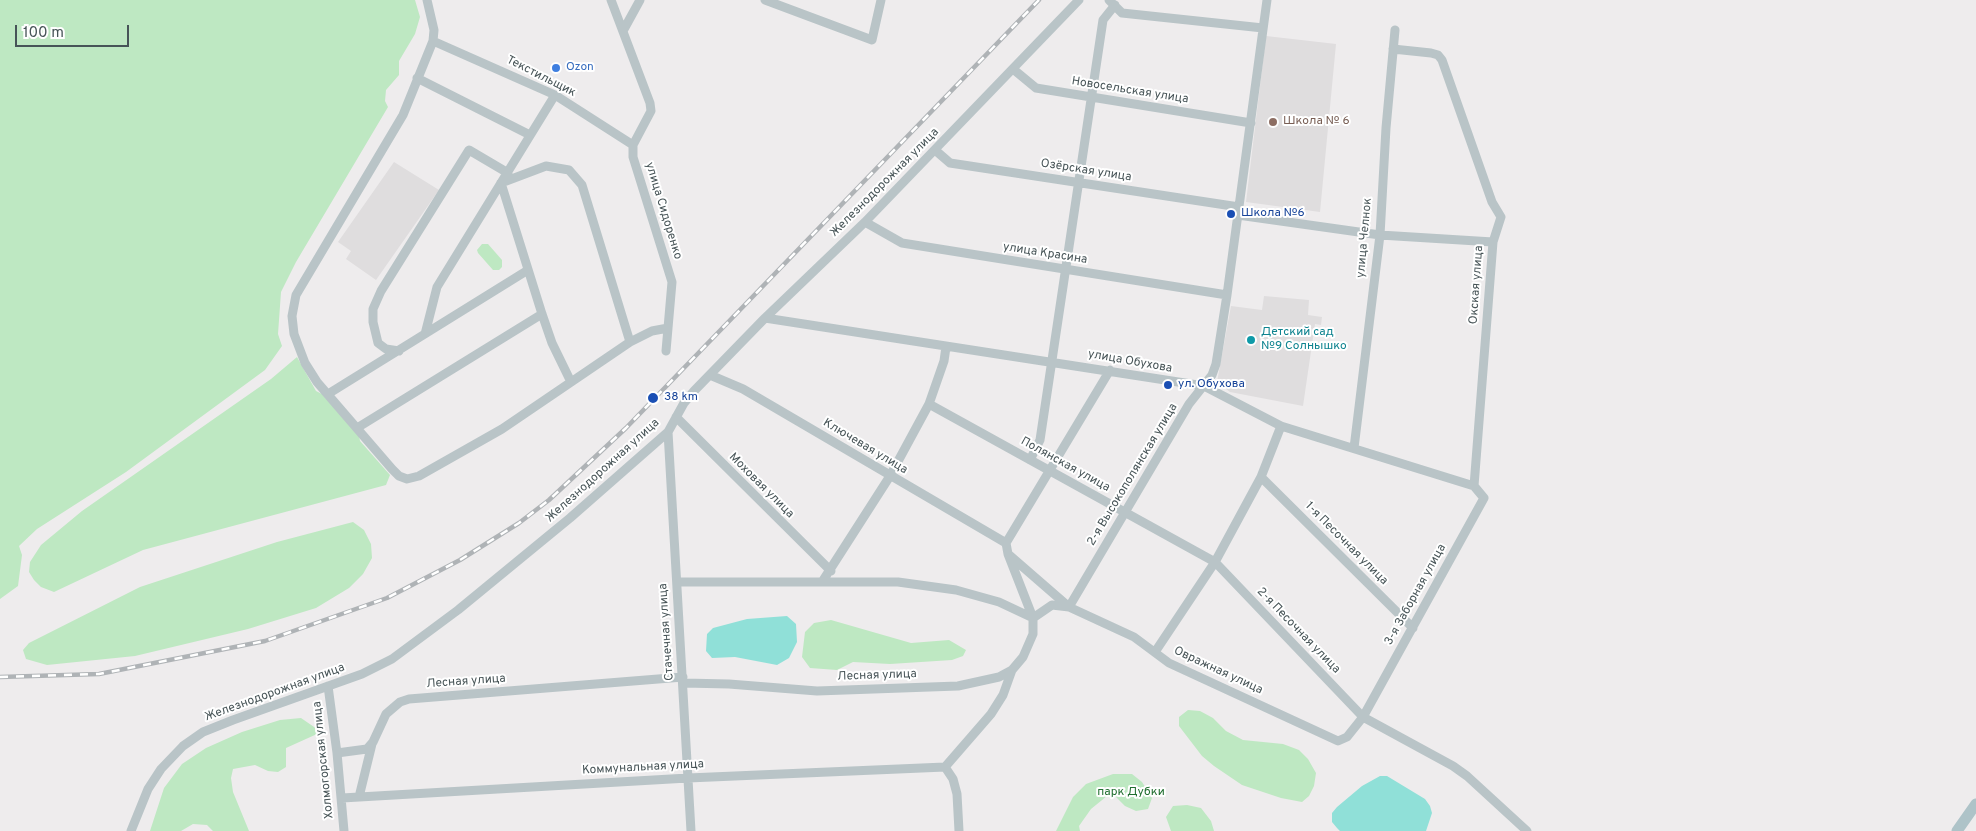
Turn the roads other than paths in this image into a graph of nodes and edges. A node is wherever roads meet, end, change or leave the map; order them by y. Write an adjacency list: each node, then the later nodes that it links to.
1 (427, 0): 12 (street)
2 (611, 0): 11 (street)
3 (640, 0): 11 (street)
4 (765, 0): 5 (street)
5 (881, 0)
6 (1079, 0): 14 (street, Железнодорожная улица)
7 (1267, 0): 9 (street, 2-я Высокополянская улица)
8 (1112, 3): 9 (street); 17 (street)
9 (1263, 28): 18 (street, 2-я Высокополянская улица)
10 (1395, 30): 13 (street, улица Челнок)
11 (623, 31): 20 (street)
12 (433, 40): 15 (street); 16 (street, Текстильщик)
13 (1393, 49): 27 (street, улица Челнок); 28 (street, Окская улица)
14 (1013, 68): 17 (street, Новосельская улица); 21 (street, Железнодорожная улица)
15 (417, 78): 19 (street); 45 (street)
16 (555, 95): 19 (street); 20 (street, Текстильщик)
17 (1091, 98): 18 (street, Новосельская улица); 24 (street)
18 (1250, 123): 25 (street, 2-я Высокополянская улица)
19 (530, 135): 22 (street)
20 (633, 145): 34 (street, улица Сидоренко)
21 (935, 150): 24 (street, Озёрская улица); 26 (street, Железнодорожная улица)
22 (508, 173): 23 (street); 38 (street)
23 (501, 183): 29 (street); 35 (street); 36 (street)
24 (1078, 183): 25 (street, Озёрская улица); 30 (street)
25 (1238, 211): 27 (street, Озёрская улица); 31 (street, 2-я Высокополянская улица)
26 (865, 222): 30 (street, улица Красина); 33 (street, Железнодорожная улица)
27 (1380, 235): 28 (street, Озёрская улица); 51 (street, улица Челнок)
28 (1493, 242): 56 (street, Окская улица)
29 (528, 270): 32 (street); 35 (street)
30 (1066, 270): 31 (street, улица Красина); 40 (street)
31 (1227, 295): 44 (street, 2-я Высокополянская улица)
32 (542, 314): 43 (street); 49 (street)
33 (765, 318): 37 (street, улица Обухова); 42 (street, Железнодорожная улица)
34 (668, 328): 36 (street); 39 (street, улица Сидоренко)
35 (425, 334): 38 (street)
36 (630, 342): 43 (street)
37 (946, 347): 40 (street, улица Обухова); 46 (street)
38 (399, 351): 45 (street)
39 (666, 351)
40 (1052, 362): 41 (street, улица Обухова); 52 (street)
41 (1110, 370): 44 (street, улица Обухова); 53 (street)
42 (710, 375): 47 (street, Железнодорожная улица); 54 (street, Ключевая улица)
43 (571, 382): 49 (street)
44 (1204, 386): 48 (street, улица Обухова); 57 (street, 2-я Высокополянская улица)
45 (328, 394): 49 (street)
46 (929, 404): 52 (street, Полянская улица); 54 (street)
47 (676, 417): 50 (street, Железнодорожная улица); 61 (street, Моховая улица)
48 (1281, 426): 51 (street, улица Обухова); 55 (street)
49 (357, 428)
50 (668, 432): 62 (street, Стачечная улица); 70 (street, Железнодорожная улица)
51 (1354, 448): 56 (street, улица Обухова)
52 (1030, 460): 53 (street, Полянская улица)
53 (1050, 471): 57 (street, Полянская улица); 58 (street)
54 (890, 476): 58 (street, Ключевая улица); 61 (street)
55 (1261, 477): 60 (street); 66 (street, 1-я Песочная улица)
56 (1474, 486): 66 (street, 3-я Заборная улица)
57 (1126, 512): 60 (street, Полянская улица); 64 (street, 2-я Высокополянская улица)
58 (1006, 543): 59 (street)
59 (1008, 554): 64 (street); 65 (street)
60 (1215, 562): 67 (street); 71 (street, 2-я Песочная улица)
61 (831, 572): 63 (street)
62 (677, 582): 63 (street); 69 (street, Стачечная улица)
63 (822, 582): 65 (street)
64 (1069, 607): 65 (street); 67 (street, Овражная улица)
65 (1033, 618): 68 (street)
66 (1413, 628): 71 (street, 3-я Заборная улица)
67 (1155, 652): 71 (street, Овражная улица)
68 (1012, 670): 69 (street, Лесная улица); 74 (street)
69 (683, 680): 72 (street, Лесная улица); 75 (street, Стачечная улица)
70 (328, 686): 73 (street, Холмогорская улица); 79 (street, Железнодорожная улица)
71 (1363, 717): 83 (street, 2-я Песочная улица)
72 (373, 742): 73 (street); 76 (street, Лесная улица)
73 (337, 753): 77 (street, Холмогорская улица)
74 (945, 767): 75 (street, Коммунальная улица); 82 (street)
75 (688, 778): 76 (street, Коммунальная улица); 81 (street, Стачечная улица)
76 (359, 797): 77 (street, Коммунальная улица)
77 (342, 798): 80 (street, Холмогорская улица)
78 (1976, 804): 84 (main road)
79 (131, 831)
80 (344, 831)
81 (691, 831)
82 (958, 831)
83 (1527, 831)
84 (1957, 831)

